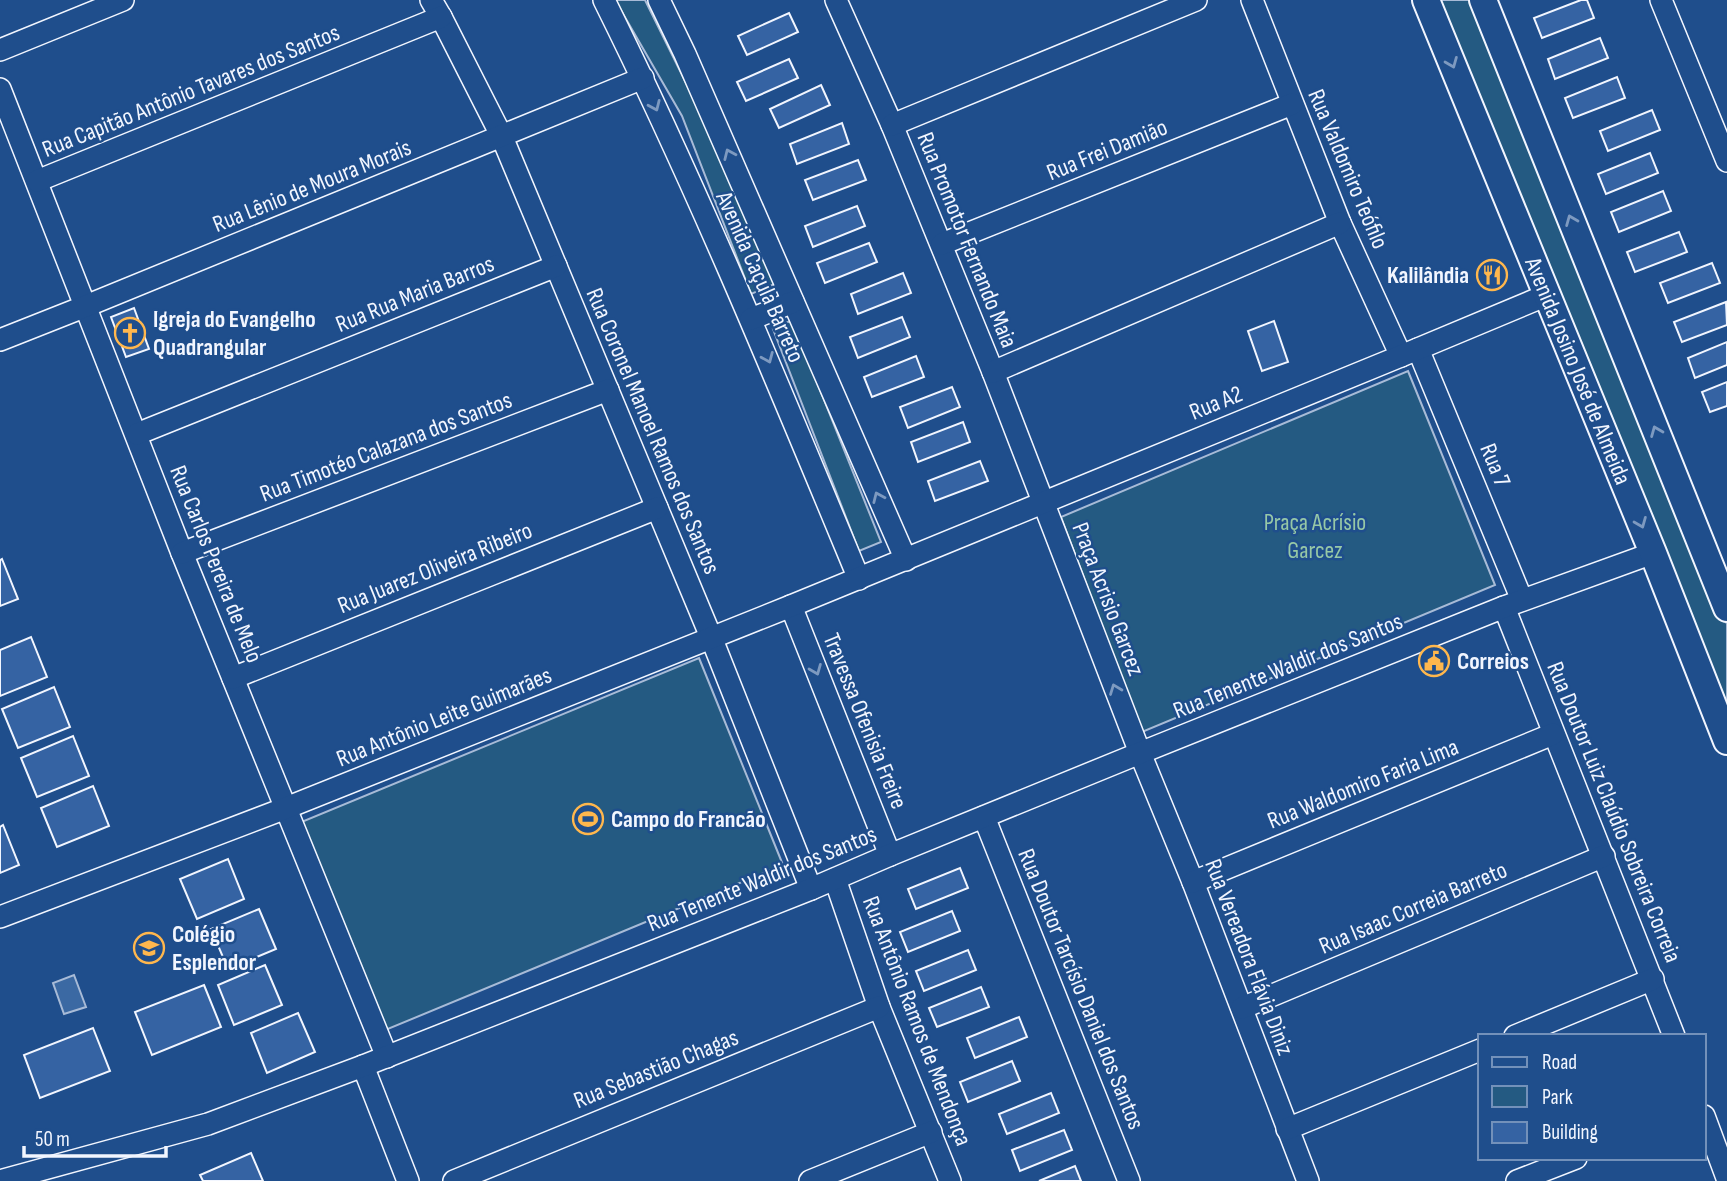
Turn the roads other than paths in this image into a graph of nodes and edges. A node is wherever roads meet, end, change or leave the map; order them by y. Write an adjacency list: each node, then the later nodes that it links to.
1 (123, 0): 11 (street)
2 (604, 0): 12 (street, Avenida Caçula Barreto)
3 (659, 0): 23 (street, Avenida Caçula Barreto, one-way to 3)
4 (1196, 0): 15 (street)
5 (1252, 0): 14 (street, Rua Valdomiro Teófilo)
6 (1426, 0): 22 (main road, Avenida Josino José de Almeida, one-way to 22)
7 (1483, 0): 39 (main road, Avenida Josino José de Almeida, one-way to 7)
8 (1661, 0): 17 (street)
9 (841, 1): 15 (street, Rua Promotor Fernando Maia)
10 (436, 8): 16 (street, Rua Coronel Manoel Ramos dos Santos); 18 (street, Rua Capitão Antônio Tavares dos Santos)
11 (0, 50)
12 (643, 78): 16 (street, Rua Lênio de Moura Morais); 25 (street, Avenida Caçula Barreto, one-way to 25)
13 (0, 89): 18 (street, Rua Carlos Pereira de Melo)
14 (1292, 104): 19 (street, Rua Valdomiro Teófilo); 20 (street, Rua Frei Damião)
15 (892, 125): 20 (street, Rua Promotor Fernando Maia)
16 (502, 137): 21 (street, Rua Coronel Manoel Ramos dos Santos); 24 (street, Rua Lênio de Moura Morais)
17 (1727, 162)
18 (37, 181): 24 (street, Rua Carlos Pereira de Melo)
19 (1340, 223): 27 (street, Rua Valdomiro Teófilo); 28 (street)
20 (942, 244): 28 (street, Rua Promotor Fernando Maia)
21 (556, 266): 29 (street, Rua Coronel Manoel Ramos dos Santos); 30 (street, Rua Rua Maria Barros)
22 (1547, 295): 27 (street, Rua A2); 33 (main road, Avenida Josino José de Almeida, one-way to 33)
23 (793, 302): 25 (street); 35 (street, Avenida Caçula Barreto, one-way to 23)
24 (86, 306): 26 (street, Rua Lênio de Moura Morais); 30 (street, Rua Carlos Pereira de Melo)
25 (751, 319): 36 (street, Avenida Caçula Barreto, one-way to 36)
26 (0, 340)
27 (1410, 353): 31 (street, Rua A2); 37 (street, Rua 7)
28 (993, 372): 31 (street, Rua Promotor Fernando Maia)
29 (608, 390): 32 (street, Rua Coronel Manoel Ramos dos Santos); 34 (street, Rua Timotéo Calazana dos Santos)
30 (137, 434): 34 (street, Rua Carlos Pereira de Melo)
31 (1043, 502): 35 (street, Rua A2); 44 (street, Praça Acrisio Garcez, one-way to 31)
32 (657, 508): 40 (street, Rua Coronel Manoel Ramos dos Santos); 41 (street, Rua Juarez Oliveira Ribeiro)
33 (1653, 552): 37 (street, Rua Tenente Waldir dos Santos); 42 (main road, Avenida Josino José de Almeida)
34 (183, 553): 41 (street, Rua Carlos Pereira de Melo)
35 (906, 560): 36 (street, Rua Antônio Leite Guimarães)
36 (859, 579): 38 (street, Rua Antônio Leite Guimarães)
37 (1513, 604): 43 (street, Rua Doutor Luiz Claúdio Sobreira Correia); 44 (street, Rua Tenente Waldir dos Santos)
38 (791, 606): 40 (street, Rua Antônio Leite Guimarães); 47 (street, Travessa Ofenisia Freire, one-way to 47)
39 (1727, 608)
40 (711, 637): 45 (street, Rua Antônio Leite Guimarães); 51 (street, Rua Coronel Manoel Ramos dos Santos)
41 (233, 678): 45 (street, Rua Carlos Pereira de Melo)
42 (1725, 733)
43 (1553, 734): 48 (street, Rua Doutor Luiz Claúdio Sobreira Correia); 50 (street, Rua Waldomiro Faria Lima)
44 (1140, 753): 46 (street, Rua Tenente Waldir dos Santos); 50 (street, Rua Vereadora Flávia Diniz)
45 (286, 808): 52 (street, Rua Antônio Leite Guimarães); 59 (street, Rua Carlos Pereira de Melo)
46 (984, 817): 47 (street, Rua Tenente Waldir dos Santos); 71 (street, Rua Doutor Tarcísio Daniel dos Santos)
47 (890, 855): 49 (street, Rua Tenente Waldir dos Santos)
48 (1604, 856): 53 (street, Rua Doutor Luiz Claúdio Sobreira Correia); 55 (street, Rua Isaac Correia Barreto)
49 (835, 879): 51 (street, Rua Tenente Waldir dos Santos); 54 (street, Rua Antônio Ramos de Mendonça)
50 (1192, 882): 55 (street, Rua Vereadora Flávia Diniz)
51 (811, 889): 59 (street, Rua Tenente Waldir dos Santos)
52 (0, 917)
53 (1653, 979): 56 (street); 57 (street, Rua Doutor Luiz Claúdio Sobreira Correia)
54 (879, 1007): 63 (street, Rua Antônio Ramos de Mendonça); 68 (street, Rua Sebastião Chagas)
55 (1242, 1008): 62 (street, Rua Vereadora Flávia Diniz)
56 (1520, 1034)
57 (1673, 1034)
58 (1478, 1051): 62 (street)
59 (387, 1057): 60 (street, Rua Tenente Waldir dos Santos)
60 (363, 1066): 66 (street, Rua Tenente Waldir dos Santos); 67 (street)
61 (1706, 1121): 65 (street)
62 (1287, 1129): 72 (street, Rua Vereadora Flávia Diniz)
63 (931, 1132): 69 (street); 70 (street, Rua Antônio Ramos de Mendonça)
64 (1571, 1160): 73 (street)
65 (1727, 1178)
66 (0, 1181)
67 (408, 1181)
68 (454, 1181)
69 (810, 1181)
70 (950, 1181)
71 (1129, 1181)
72 (1308, 1181)
73 (1517, 1181)

